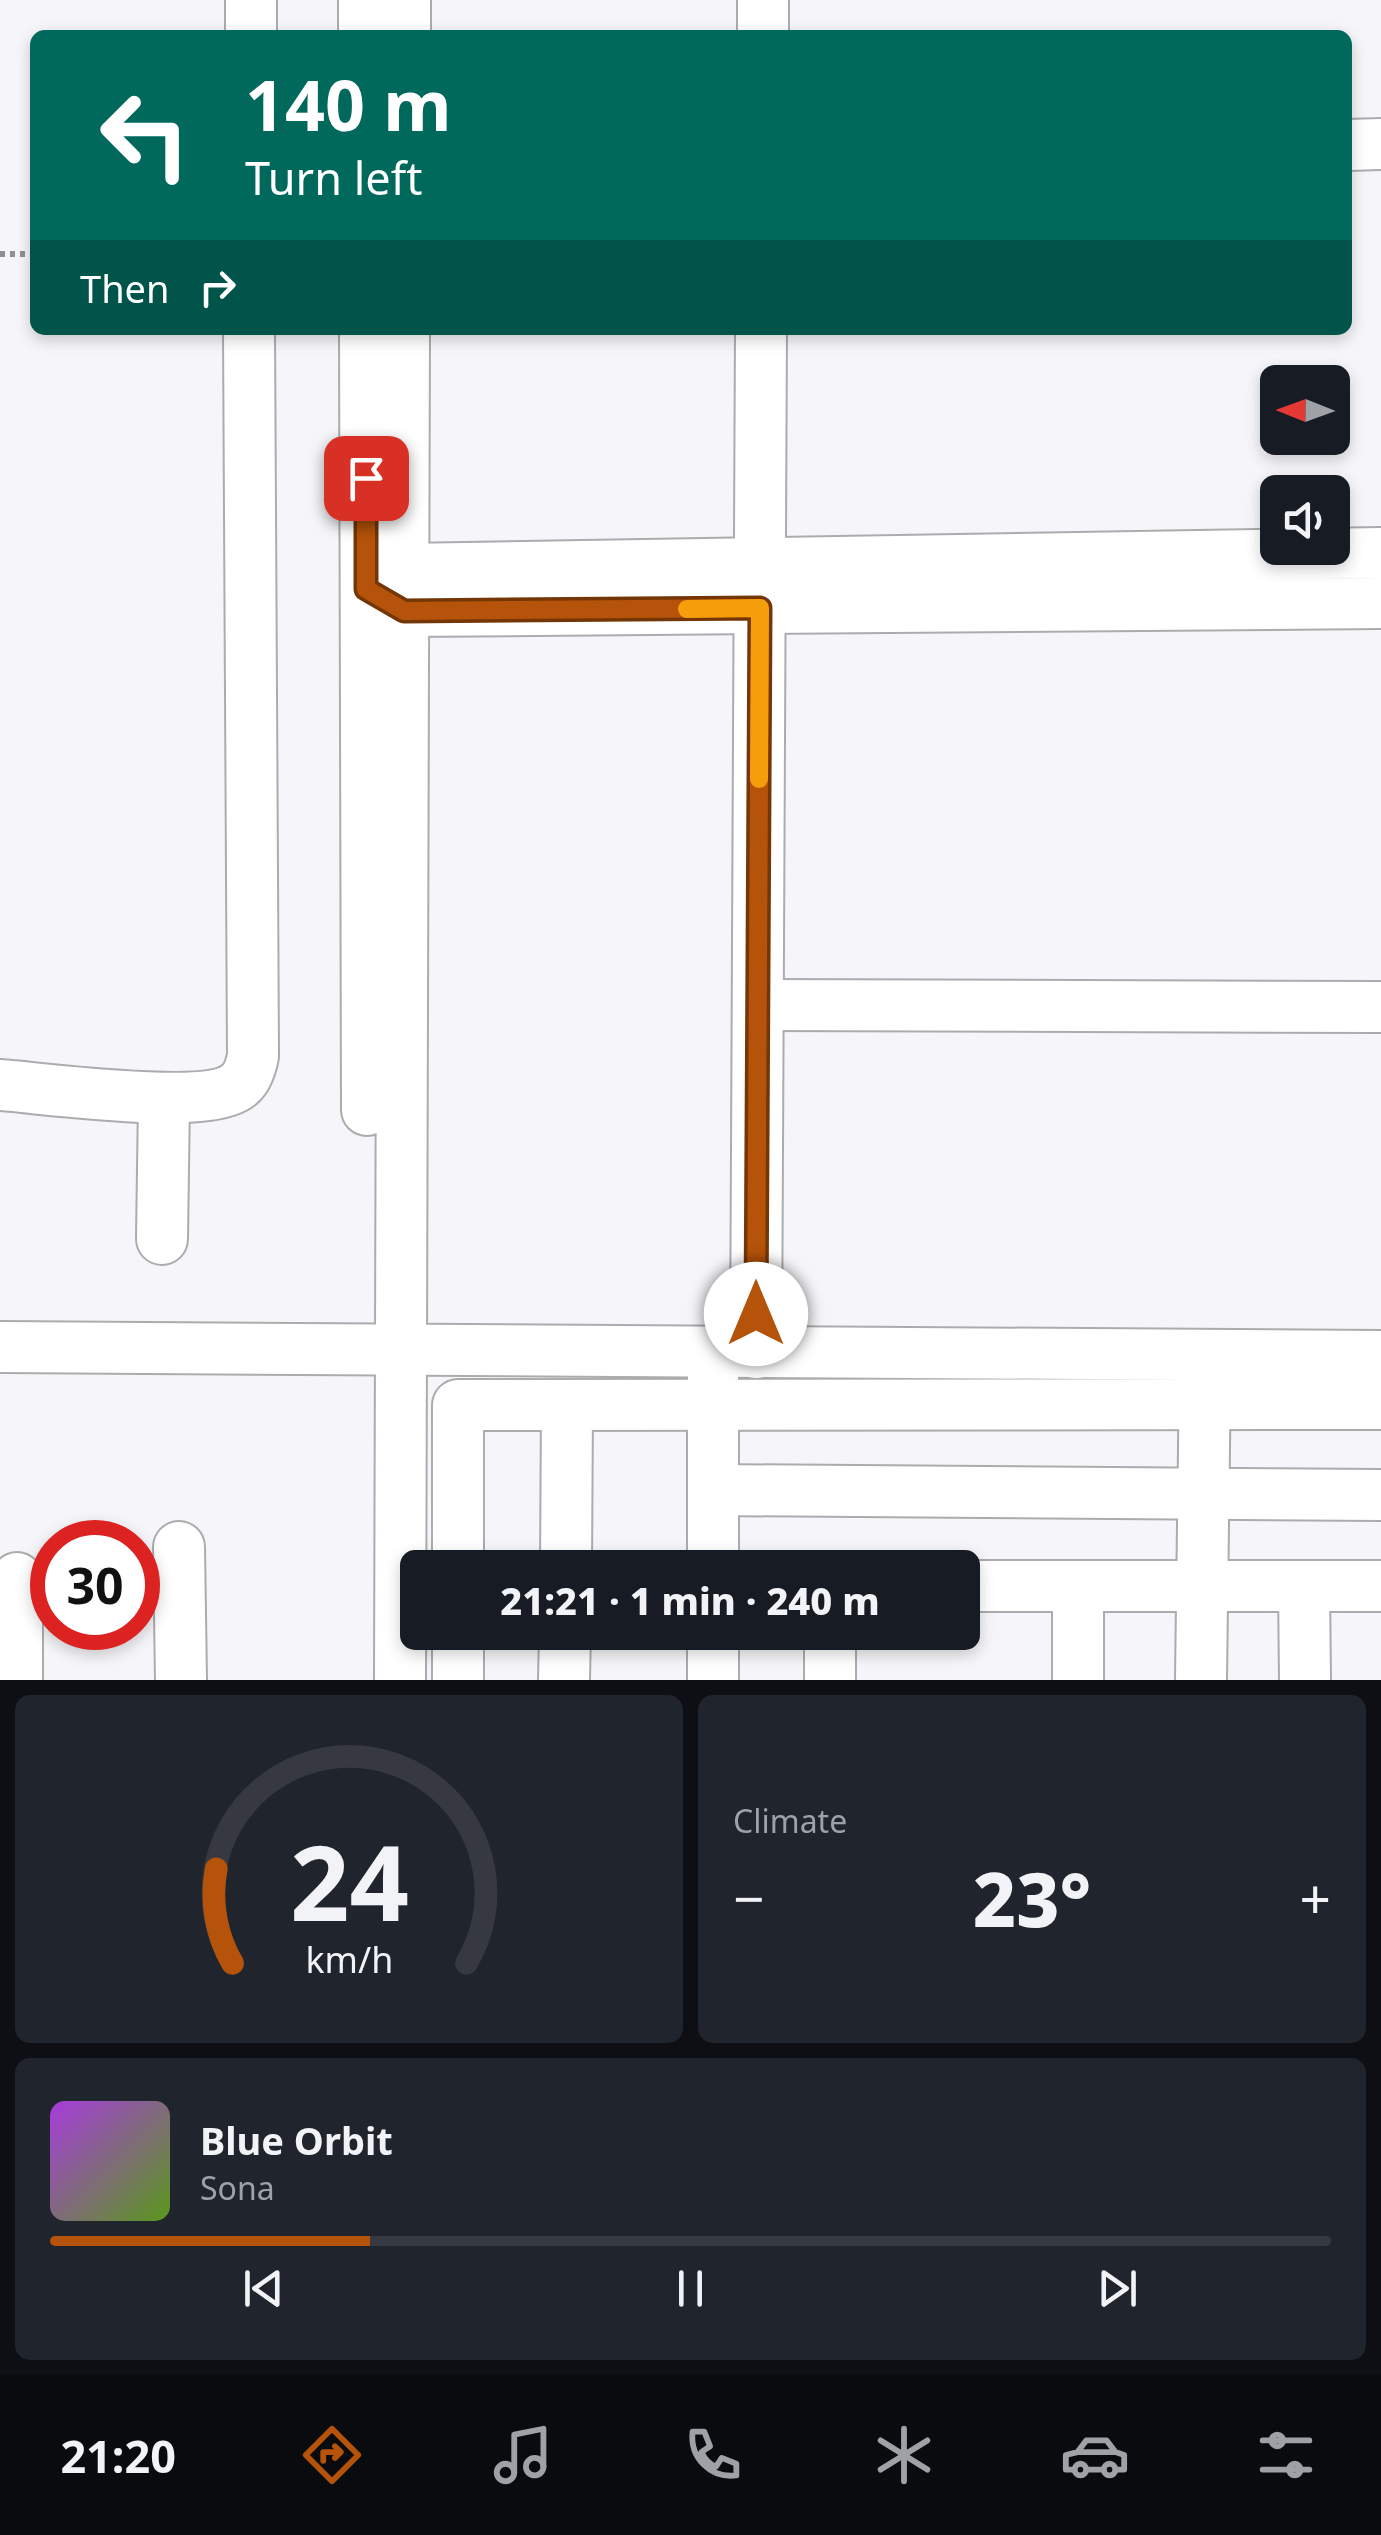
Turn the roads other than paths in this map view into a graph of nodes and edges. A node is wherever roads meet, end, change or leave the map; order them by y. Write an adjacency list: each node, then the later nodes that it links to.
1 (251, 0): 5 (street)
2 (364, 0): 6 (street)
3 (405, 0): 7 (street)
4 (763, 0): 8 (street)
5 (251, 30)
6 (364, 30)
7 (405, 30)
8 (762, 30)
9 (1381, 144): 10 (street)
10 (1352, 145)
11 (249, 335): 22 (street)
12 (366, 335): 17 (street)
13 (404, 335): 17 (street)
14 (761, 335): 16 (street)
15 (1381, 553): 16 (street)
16 (760, 586): 17 (street); 18 (street); 19 (street)
17 (391, 590): 25 (street)
18 (1381, 603)
19 (758, 1006): 20 (street); 26 (street)
20 (1381, 1007)
21 (0, 1084): 22 (street)
22 (164, 1099): 23 (street)
23 (162, 1239)
24 (0, 1347): 25 (street)
25 (385, 1351): 26 (street); 51 (street); 52 (street)
26 (735, 1353): 28 (street); 29 (street)
27 (1381, 1356): 28 (street)
28 (1205, 1379): 29 (street); 30 (street); 33 (street)
29 (713, 1404): 31 (street); 32 (street)
30 (1381, 1404)
31 (568, 1405): 36 (street); 37 (street)
32 (714, 1490): 33 (street); 38 (street)
33 (1204, 1494): 34 (street); 42 (street)
34 (1381, 1495)
35 (179, 1547): 50 (street)
36 (458, 1550)
37 (566, 1550)
38 (713, 1550)
39 (17, 1578): 49 (street)
40 (980, 1586): 41 (street)
41 (1078, 1586): 42 (street); 57 (street)
42 (1202, 1586): 43 (street); 58 (street)
43 (1304, 1586): 44 (street); 59 (street)
44 (1381, 1586)
45 (458, 1650): 53 (street)
46 (565, 1650): 54 (street)
47 (713, 1650): 55 (street)
48 (830, 1650): 56 (street)
49 (17, 1680)
50 (182, 1680)
51 (368, 1680)
52 (400, 1680)
53 (458, 1680)
54 (564, 1680)
55 (713, 1680)
56 (830, 1680)
57 (1078, 1680)
58 (1202, 1680)
59 (1305, 1680)

